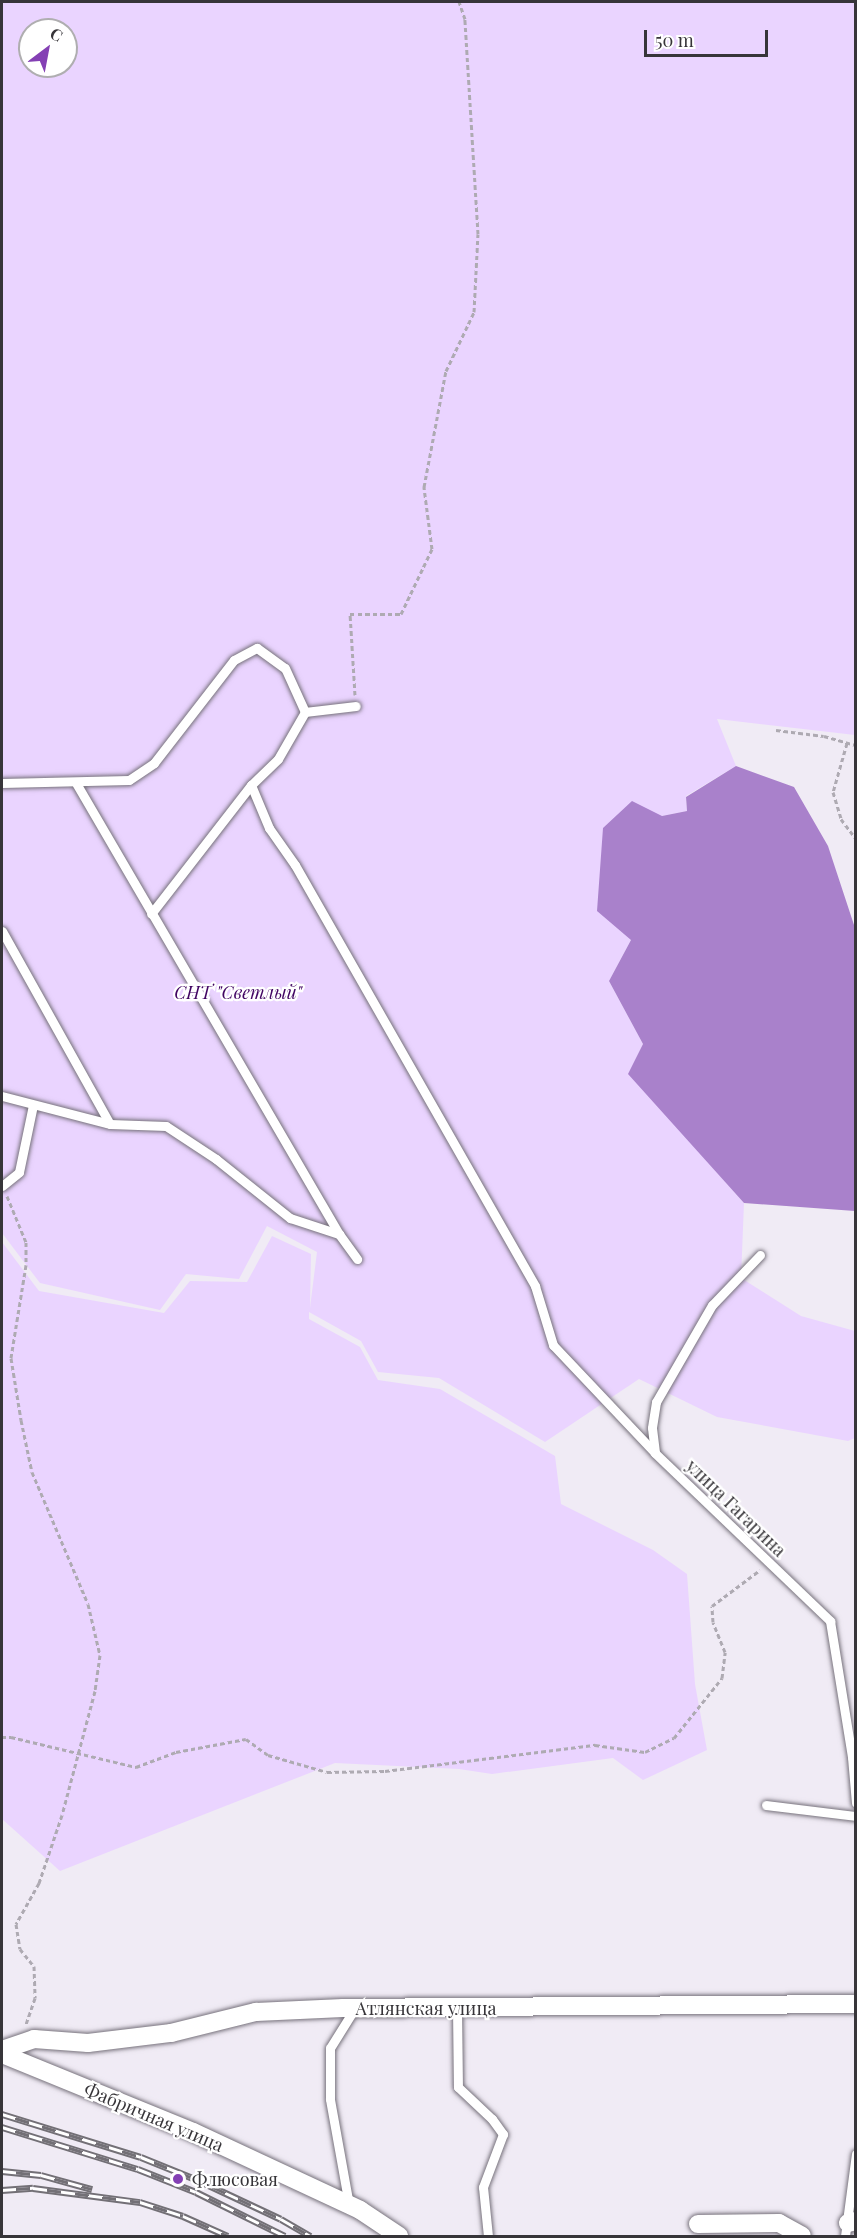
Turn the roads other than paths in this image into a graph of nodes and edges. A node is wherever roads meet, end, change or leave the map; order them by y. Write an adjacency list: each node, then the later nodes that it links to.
1 (356, 706): 2 (lane)
2 (305, 712): 4 (lane); 5 (lane)
3 (2, 783): 4 (lane)
4 (76, 783): 6 (lane)
5 (251, 784): 6 (lane); 15 (lane, улица Гагарина)
6 (151, 914): 12 (lane)
7 (2, 931): 10 (lane)
8 (2, 1096): 9 (lane)
9 (33, 1105): 10 (lane); 11 (lane)
10 (110, 1124): 12 (lane)
11 (2, 1186)
12 (339, 1234): 14 (lane)
13 (760, 1255): 15 (lane)
14 (357, 1259)
15 (655, 1453): 16 (lane, улица Гагарина)
16 (855, 1803)
17 (766, 1805): 18 (lane)
18 (855, 1815)
19 (855, 2004): 21 (street, Атлянская улица)
20 (355, 2008): 21 (street, Атлянская улица); 22 (street, Атлянская улица); 24 (lane)
21 (457, 2008): 28 (lane)
22 (7, 2049): 24 (street, Фабричная улица)
23 (855, 2154): 26 (lane)
24 (349, 2205): 27 (street, Фабричная улица)
25 (698, 2224): 29 (street)
26 (849, 2227)
27 (399, 2236)
28 (488, 2236)
29 (802, 2236)

